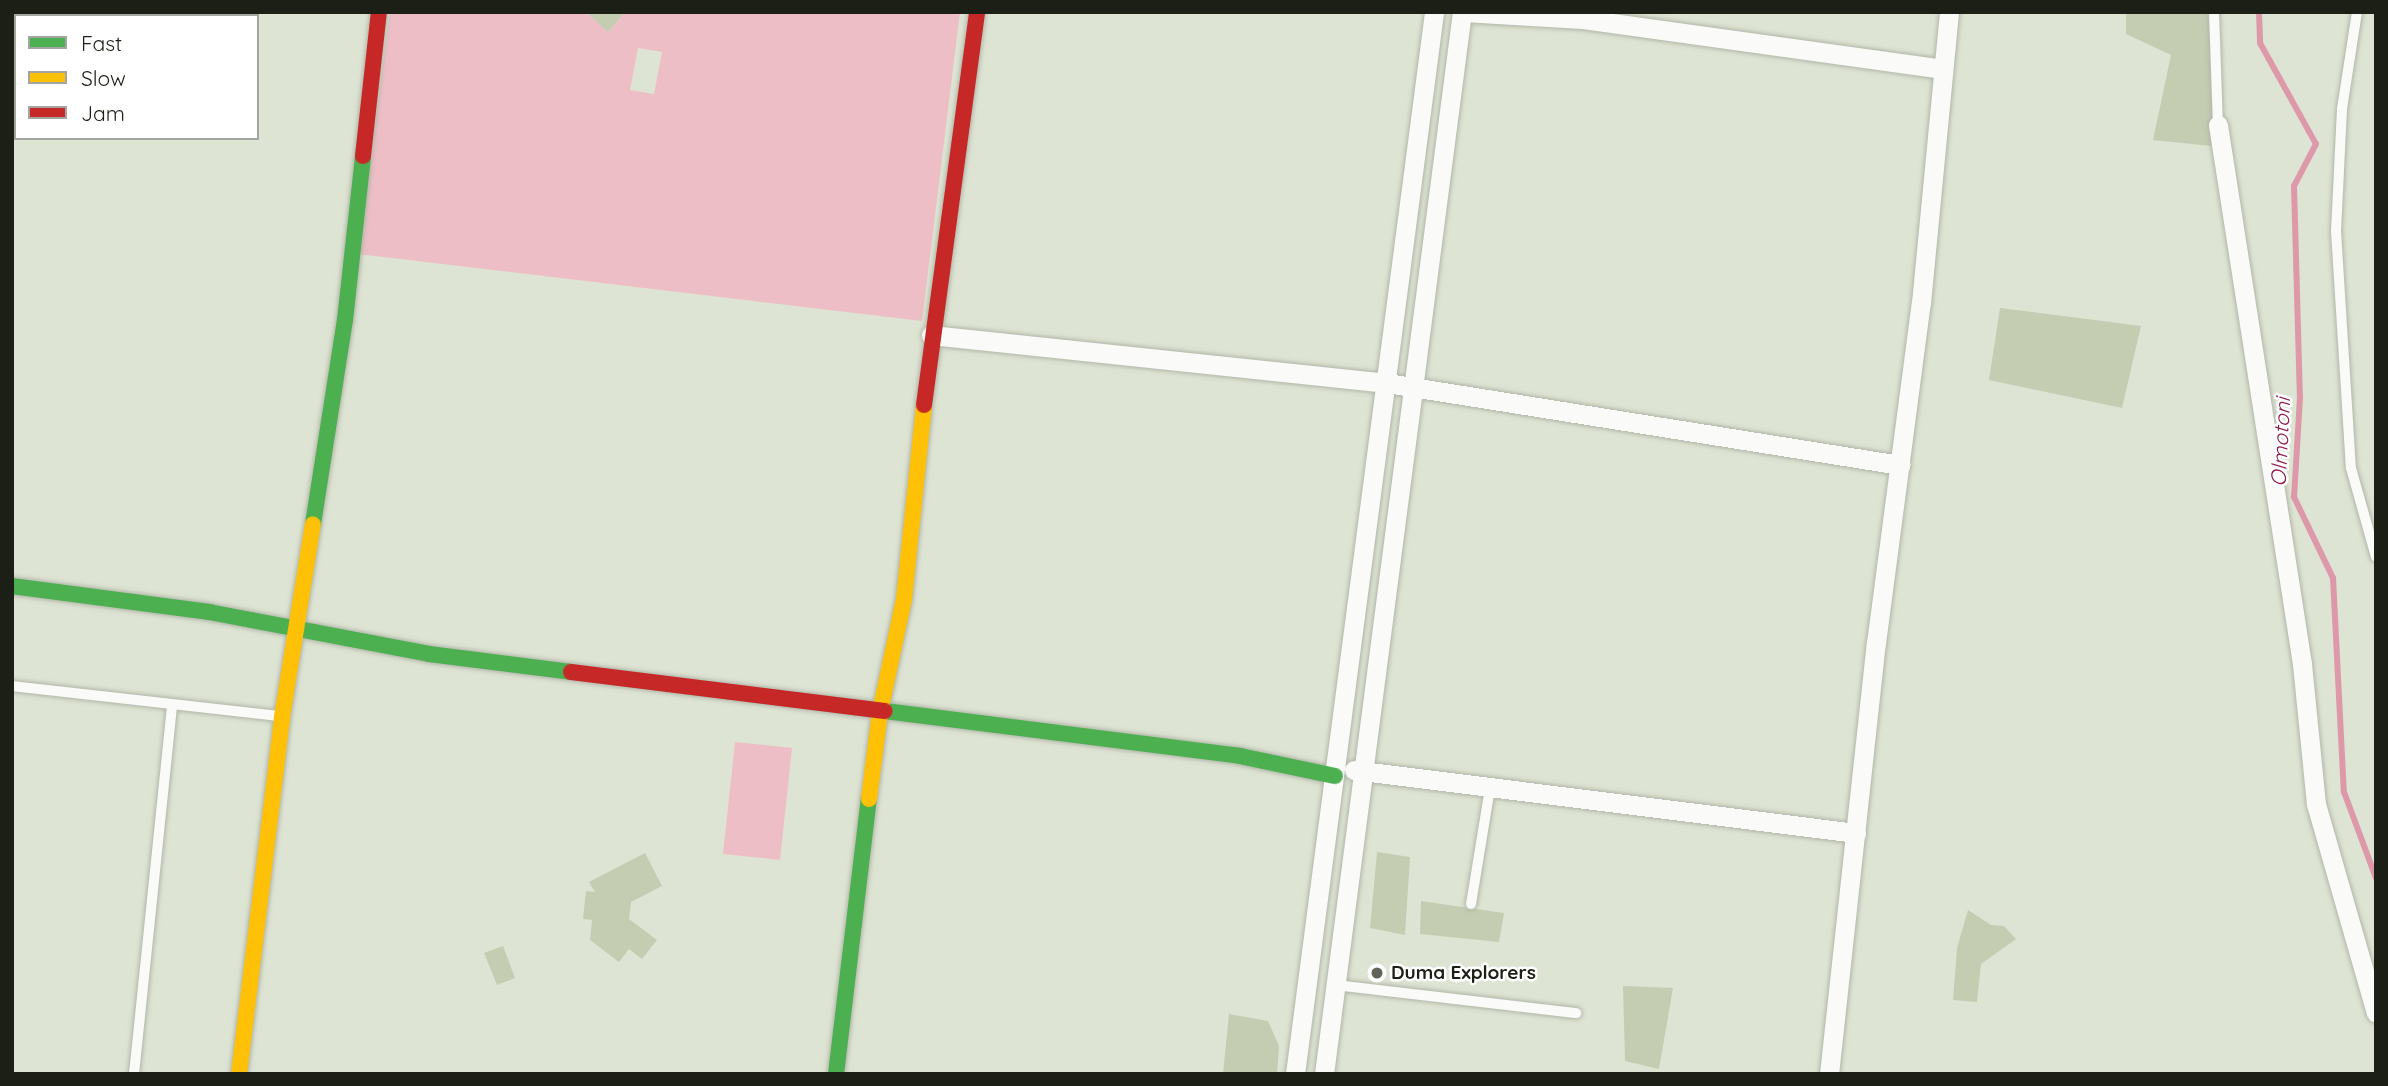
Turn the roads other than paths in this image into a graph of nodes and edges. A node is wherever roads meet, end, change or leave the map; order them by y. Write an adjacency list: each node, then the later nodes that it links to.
1 (379, 12): 16 (street)
2 (977, 12): 10 (street)
3 (1434, 12): 11 (street)
4 (1463, 12): 8 (street); 12 (street)
5 (1949, 12): 8 (street)
6 (2214, 12): 9 (lane)
7 (2357, 12): 14 (lane)
8 (1942, 69): 13 (street)
9 (2218, 125): 28 (street)
10 (931, 335): 11 (street); 19 (street)
11 (1387, 383): 12 (street); 22 (street)
12 (1415, 388): 13 (street); 21 (street)
13 (1900, 465): 24 (street)
14 (2376, 556)
15 (12, 586): 16 (street)
16 (300, 630): 19 (street); 20 (street)
17 (12, 686): 18 (lane)
18 (172, 705): 20 (lane); 29 (lane)
19 (880, 712): 22 (street); 31 (street)
20 (282, 717): 30 (street)
21 (1364, 771): 22 (street); 23 (street); 26 (street)
22 (1335, 772): 32 (street)
23 (1490, 788): 24 (street); 25 (lane)
24 (1856, 832): 34 (street)
25 (1471, 904)
26 (1336, 985): 27 (lane); 33 (street)
27 (1576, 1013)
28 (2376, 1013)
29 (134, 1074)
30 (239, 1074)
31 (836, 1074)
32 (1295, 1074)
33 (1324, 1074)
34 (1829, 1074)

